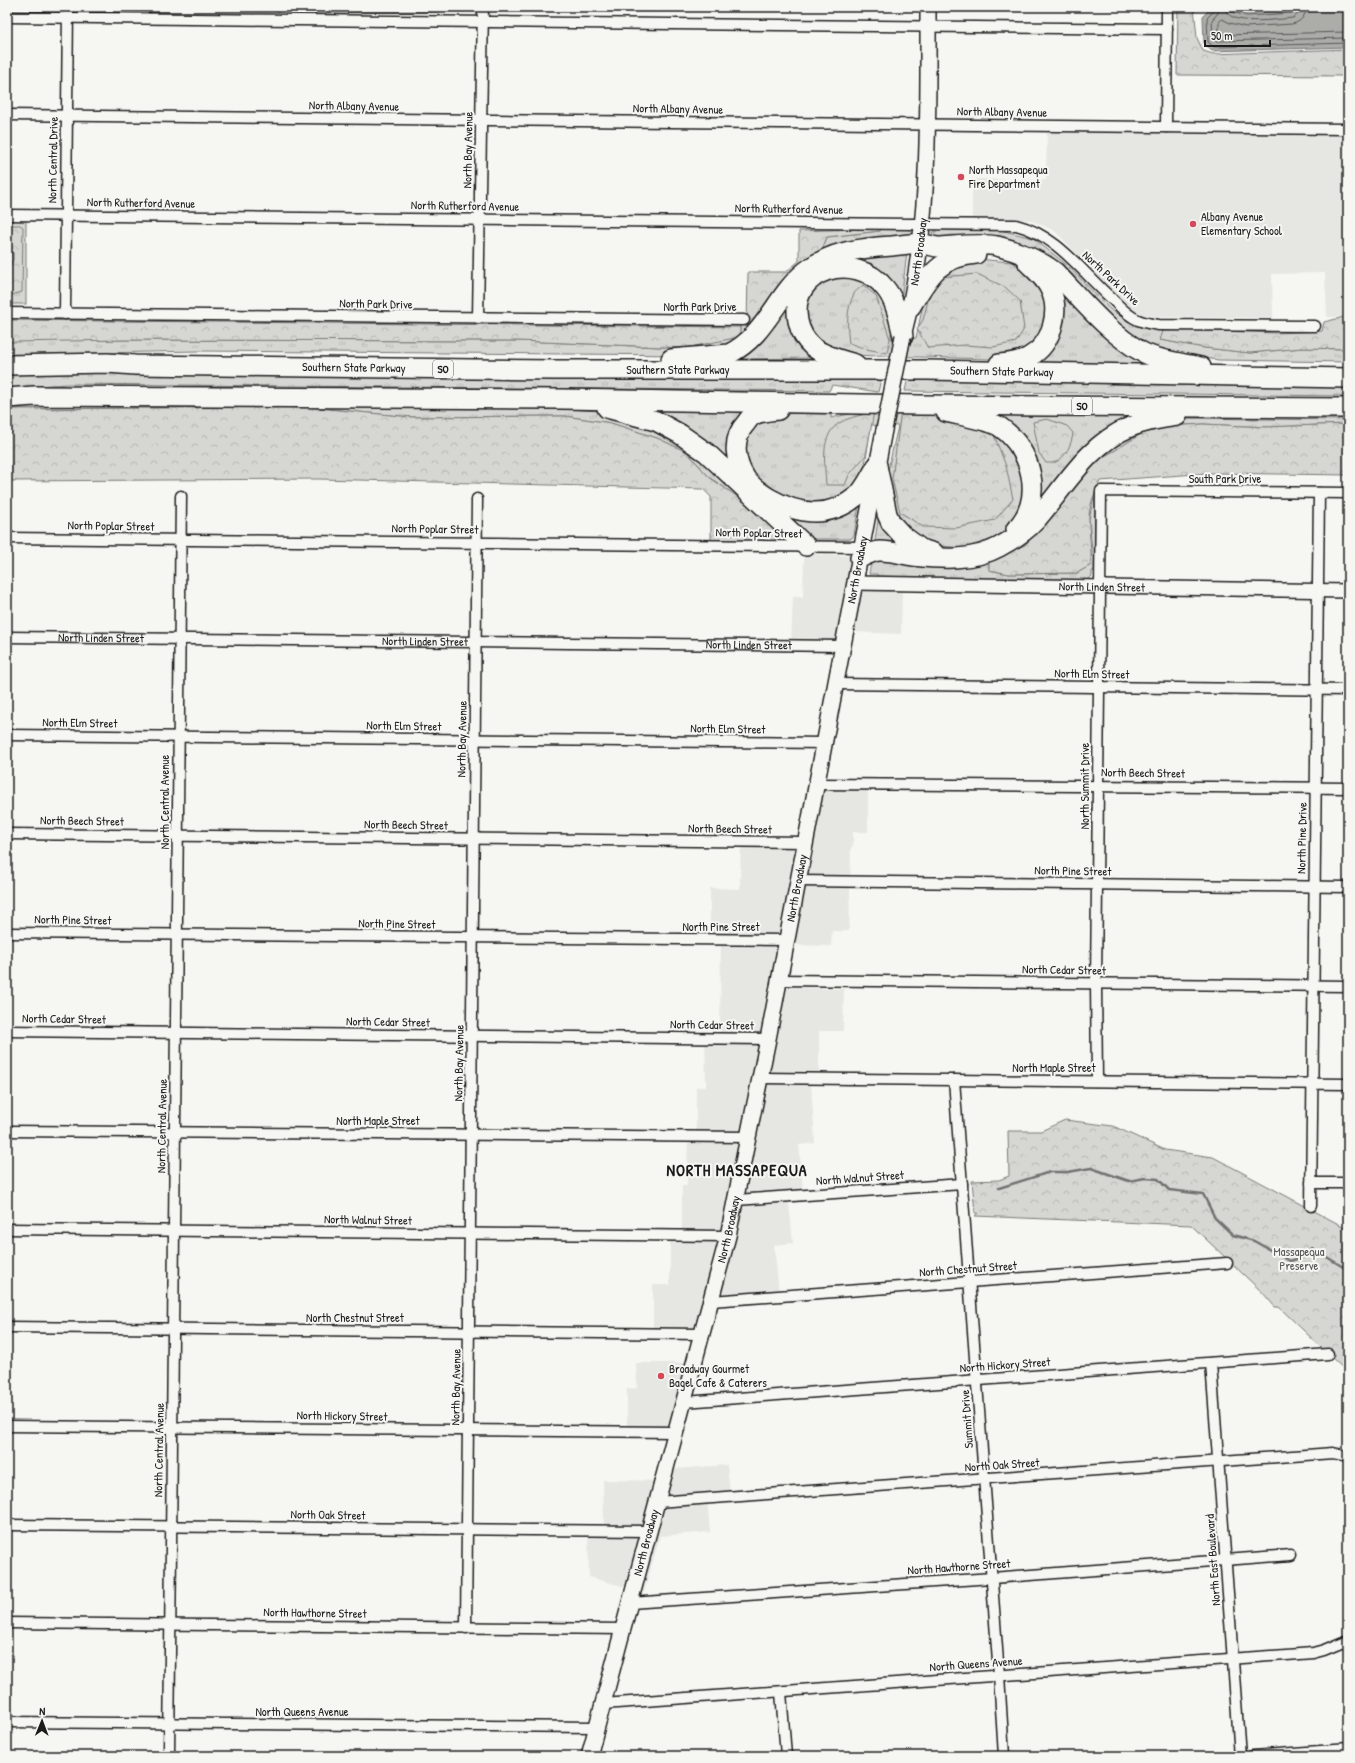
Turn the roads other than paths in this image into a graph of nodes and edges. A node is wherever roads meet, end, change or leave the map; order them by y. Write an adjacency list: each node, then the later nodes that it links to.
1 (68, 7): 6 (street, North Central Drive)
2 (482, 7): 7 (street, North Bay Avenue)
3 (928, 7): 8 (main road, North Broadway)
4 (1167, 7): 9 (street)
5 (7, 17): 6 (street)
6 (68, 18): 7 (street); 11 (street, North Central Drive)
7 (482, 22): 8 (street); 12 (street, North Bay Avenue)
8 (928, 26): 9 (street); 13 (main road, North Broadway)
9 (1167, 29): 14 (street)
10 (7, 116): 11 (street, North Albany Avenue)
11 (67, 116): 12 (street, North Albany Avenue); 17 (street, North Central Drive)
12 (481, 120): 13 (street, North Albany Avenue); 18 (street, North Bay Avenue)
13 (927, 125): 14 (street, North Albany Avenue); 19 (main road, North Broadway)
14 (1166, 127): 15 (street, North Albany Avenue)
15 (1348, 129)
16 (7, 214): 17 (street, North Rutherford Avenue)
17 (66, 215): 18 (street, North Rutherford Avenue); 23 (street, North Central Drive)
18 (480, 219): 19 (street, North Rutherford Avenue); 24 (street, North Bay Avenue)
19 (922, 224): 20 (main road, North Broadway); 26 (street, North Park Drive)
20 (921, 244): 21 (main road, North Broadway); 29 (highway); 32 (highway)
21 (911, 306): 27 (main road, North Broadway); 31 (highway)
22 (7, 313): 23 (street, North Park Drive)
23 (65, 314): 24 (street, North Park Drive)
24 (478, 318): 25 (street, North Park Drive)
25 (744, 320)
26 (1315, 326)
27 (904, 336): 30 (highway); 40 (main road, North Broadway, bridge)
28 (7, 365): 29 (highway, Southern State Parkway / SO)
29 (555, 370): 30 (highway, Southern State Parkway / SO)
30 (880, 370): 31 (highway, Southern State Parkway / SO)
31 (928, 370): 32 (highway, Southern State Parkway / SO)
32 (1250, 377): 33 (highway, Southern State Parkway / SO)
33 (1348, 378)
34 (7, 398): 35 (highway, SO)
35 (562, 399): 36 (highway, SO); 49 (highway)
36 (862, 404): 37 (highway, SO); 40 (highway)
37 (920, 405): 38 (highway, SO); 40 (highway)
38 (1244, 408): 39 (highway, SO); 50 (highway)
39 (1348, 408)
40 (877, 466): 50 (main road, North Broadway)
41 (1101, 491): 42 (street, South Park Drive); 52 (street, North Summit Drive)
42 (1319, 492): 43 (street, South Park Drive); 53 (street, North Pine Drive)
43 (1348, 493)
44 (181, 496): 47 (street, North Central Avenue)
45 (477, 499): 48 (street, North Bay Avenue)
46 (7, 538): 47 (street, North Poplar Street)
47 (181, 540): 48 (street, North Poplar Street); 56 (street, North Central Avenue)
48 (477, 543): 49 (street, North Poplar Street); 57 (street, North Bay Avenue)
49 (806, 546): 50 (street, North Poplar Street)
50 (861, 552): 51 (main road, North Broadway)
51 (855, 583): 52 (street, North Linden Street); 58 (main road, North Broadway)
52 (1100, 588): 53 (street, North Linden Street); 60 (street, North Summit Drive)
53 (1318, 591): 54 (street, North Linden Street); 61 (street, North Pine Drive)
54 (1348, 591)
55 (7, 637): 56 (street, North Linden Street)
56 (180, 638): 57 (street, North Linden Street); 64 (street, North Central Avenue)
57 (476, 641): 58 (street, North Linden Street); 65 (street, North Bay Avenue)
58 (843, 646): 59 (main road, North Broadway)
59 (836, 684): 60 (street, North Elm Street); 66 (main road, North Broadway)
60 (1099, 687): 61 (street, North Elm Street); 68 (street, North Summit Drive)
61 (1317, 689): 62 (street, North Elm Street); 69 (street, North Pine Drive)
62 (1348, 690)
63 (7, 735): 64 (street, North Elm Street)
64 (179, 737): 65 (street, North Elm Street); 72 (street, North Central Avenue)
65 (475, 740): 66 (street, North Elm Street); 73 (street, North Bay Avenue)
66 (824, 743): 67 (main road, North Broadway)
67 (817, 784): 68 (street, North Beech Street); 74 (main road, North Broadway)
68 (1098, 786): 69 (street, North Beech Street); 76 (street, North Summit Drive)
69 (1316, 788): 70 (street, North Beech Street); 77 (street, North Pine Drive)
70 (1348, 788)
71 (7, 834): 72 (street, North Beech Street)
72 (178, 835): 73 (street, North Beech Street); 80 (street, North Central Avenue)
73 (474, 839): 74 (street, North Beech Street); 81 (street, North Bay Avenue)
74 (806, 842): 75 (main road, North Broadway)
75 (798, 881): 76 (street, North Pine Street); 82 (main road, North Broadway)
76 (1098, 884): 77 (street, North Pine Street); 84 (street, North Summit Drive)
77 (1314, 887): 78 (street, North Pine Street); 85 (street, North Pine Drive)
78 (1348, 887)
79 (7, 933): 80 (street, North Pine Street)
80 (177, 934): 81 (street, North Pine Street); 88 (street, North Central Avenue)
81 (473, 938): 82 (street, North Pine Street); 89 (street, North Bay Avenue)
82 (787, 940): 83 (main road, North Broadway)
83 (779, 980): 84 (street, North Cedar Street); 90 (main road, North Broadway)
84 (1096, 983): 85 (street, North Cedar Street); 93 (street, North Summit Drive)
85 (1313, 985): 86 (street, North Cedar Street); 94 (street, North Pine Drive)
86 (1348, 986)
87 (7, 1031): 88 (street, North Cedar Street)
88 (176, 1033): 89 (street, North Cedar Street); 97 (street, North Central Avenue)
89 (472, 1036): 90 (street, North Cedar Street); 98 (street, North Bay Avenue)
90 (768, 1039): 91 (main road, North Broadway)
91 (760, 1078): 92 (street, North Maple Street); 99 (main road, North Broadway)
92 (954, 1080): 93 (street, North Maple Street); 102 (street, Summit Drive)
93 (1097, 1082): 94 (street, North Maple Street)
94 (1312, 1084): 95 (street, North Maple Street); 100 (street, North Pine Drive)
95 (1348, 1084)
96 (7, 1131): 97 (street, North Maple Street)
97 (175, 1133): 98 (street, North Maple Street); 106 (street, North Central Avenue)
98 (470, 1135): 99 (street, North Maple Street); 107 (street, North Bay Avenue)
99 (748, 1137): 103 (main road, North Broadway)
100 (1311, 1183): 101 (street); 104 (street, North Pine Drive)
101 (1348, 1183)
102 (962, 1184): 103 (street, North Walnut Street); 110 (street, Summit Drive)
103 (736, 1200): 108 (main road, North Broadway)
104 (1311, 1206)
105 (7, 1229): 106 (street, North Walnut Street)
106 (174, 1231): 107 (street, North Walnut Street); 113 (street, North Central Avenue)
107 (470, 1234): 108 (street, North Walnut Street); 114 (street, North Bay Avenue)
108 (728, 1236): 111 (main road, North Broadway)
109 (1227, 1263): 110 (street, North Chestnut Street)
110 (969, 1282): 111 (street, North Chestnut Street); 118 (street, Summit Drive)
111 (711, 1301): 115 (main road, North Broadway)
112 (7, 1327): 113 (street, North Chestnut Street)
113 (173, 1330): 114 (street, North Chestnut Street); 121 (street, North Central Avenue)
114 (469, 1332): 115 (street, North Chestnut Street); 122 (street, North Bay Avenue)
115 (702, 1334): 119 (main road, North Broadway)
116 (1328, 1354): 117 (street, North Hickory Street)
117 (1211, 1363): 118 (street, North Hickory Street); 125 (street, North East Boulevard)
118 (977, 1381): 119 (street, North Hickory Street); 126 (street, Summit Drive)
119 (684, 1402): 123 (main road, North Broadway)
120 (7, 1426): 121 (street, North Hickory Street)
121 (172, 1427): 122 (street, North Hickory Street); 129 (street, North Central Avenue)
122 (468, 1430): 123 (street, North Hickory Street); 130 (street, North Bay Avenue)
123 (676, 1432): 127 (main road, North Broadway)
124 (1348, 1456): 125 (street, North Oak Street)
125 (1218, 1461): 126 (street, North Oak Street); 133 (street, North East Boulevard)
126 (984, 1479): 127 (street, North Oak Street); 134 (street, Summit Drive)
127 (657, 1502): 131 (main road, North Broadway)
128 (7, 1525): 129 (street, North Oak Street)
129 (171, 1526): 130 (street, North Oak Street); 137 (street, North Central Avenue)
130 (467, 1529): 131 (street, North Oak Street); 138 (street, North Bay Avenue)
131 (650, 1531): 135 (main road, North Broadway)
132 (1290, 1555): 133 (street, North Hawthorne Street)
133 (1226, 1560): 134 (street, North Hawthorne Street); 141 (street, North East Boulevard)
134 (992, 1578): 135 (street, North Hawthorne Street); 142 (street, Summit Drive)
135 (630, 1603): 139 (main road, North Broadway)
136 (7, 1623): 137 (street, North Hawthorne Street)
137 (170, 1625): 138 (street, North Hawthorne Street); 146 (street, North Central Avenue)
138 (466, 1628): 139 (street, North Hawthorne Street)
139 (623, 1629): 144 (main road, North Broadway)
140 (1348, 1640): 141 (street, North Queens Avenue)
141 (1233, 1658): 142 (street, North Queens Avenue); 153 (street, North East Boulevard)
142 (999, 1675): 143 (street, North Queens Avenue); 152 (street, Summit Drive)
143 (781, 1692): 144 (street, North Queens Avenue); 151 (street)
144 (603, 1704): 147 (main road, North Broadway)
145 (7, 1722): 146 (street, North Queens Avenue)
146 (169, 1724): 147 (street, North Queens Avenue); 149 (street, North Central Avenue)
147 (597, 1727): 150 (main road, North Broadway)
148 (1348, 1749): 154 (street)
149 (169, 1756)
150 (589, 1756)
151 (786, 1756)
152 (1004, 1756)
153 (1240, 1756)
154 (1252, 1756)

